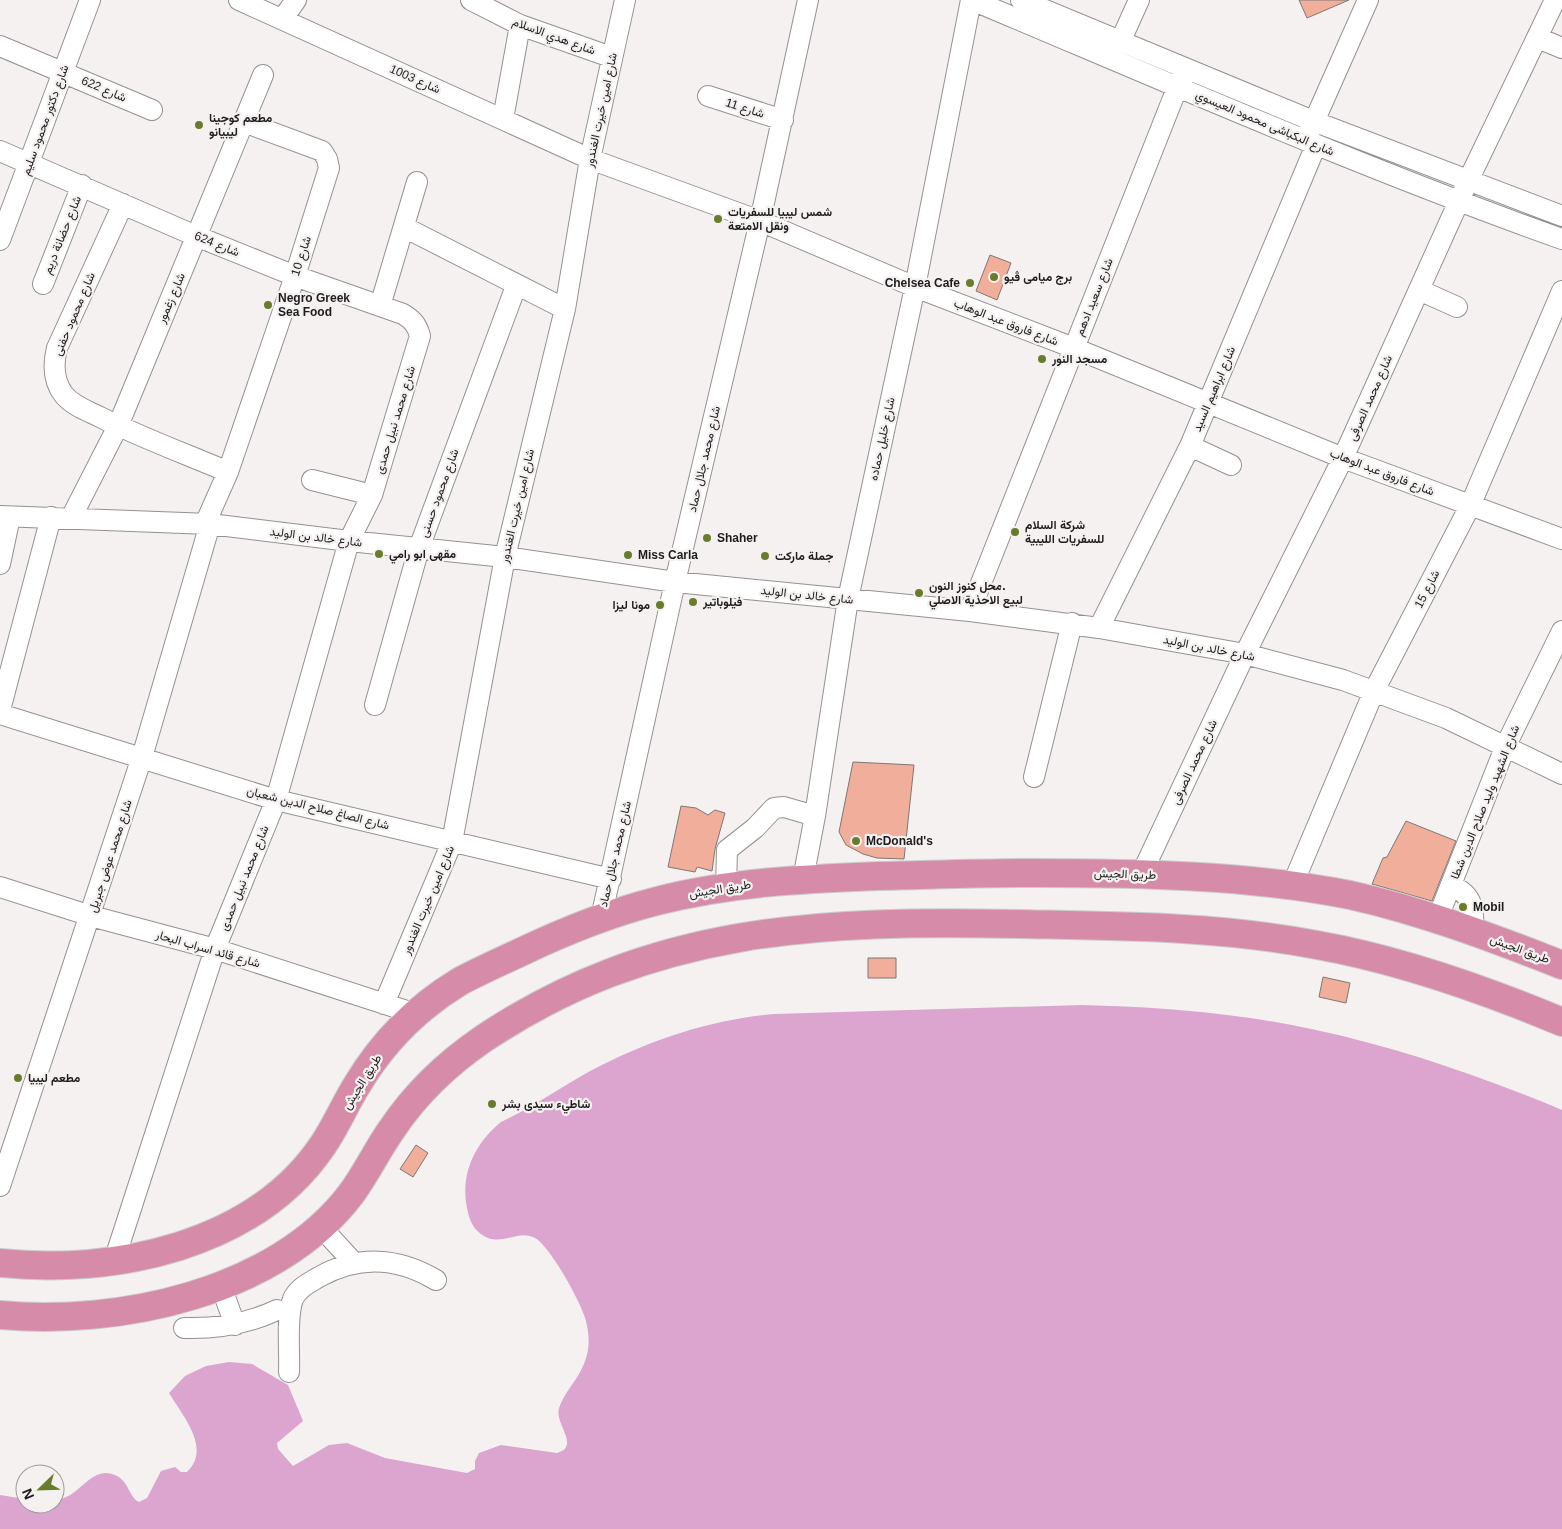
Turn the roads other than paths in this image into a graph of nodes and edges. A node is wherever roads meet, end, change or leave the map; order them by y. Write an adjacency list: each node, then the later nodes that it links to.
1 (90, 0): 20 (street, شارع دكتور محمود سليم)
2 (239, 0): 12 (street, شارع 1003)
3 (296, 0): 12 (street)
4 (471, 0): 13 (street, شارع هدي الاسلام)
5 (625, 0): 18 (street, شارع امين خيرت الغندور)
6 (808, 0): 26 (street, شارع محمد جلال حماد)
7 (971, 0): 22 (street, شارع البكباشى محمود العيسوي); 47 (street, شارع خليل حماده)
8 (1021, 0): 15 (street, شارع البكباشى محمود العيسوي)
9 (1139, 0): 15 (street)
10 (1368, 0): 27 (street, شارع ابراهيم السيد)
11 (1555, 0): 14 (street, شارع محمد الصرفى)
12 (283, 18): 25 (street, شارع 1003)
13 (520, 26): 18 (street, شارع هدي الاسلام); 25 (street)
14 (1538, 38): 17 (street); 33 (street, شارع محمد الصرفى)
15 (1121, 40): 19 (street, شارع البكباشى محمود العيسوي)
16 (0, 46): 20 (street, شارع 622)
17 (1562, 48)
18 (611, 57): 31 (street, شارع امين خيرت الغندور)
19 (1185, 68): 22 (street, شارع سعيد ادهم); 27 (street, شارع البكباشى محمود العيسوي)
20 (63, 72): 24 (street, شارع 622); 32 (street, شارع دكتور محمود سليم)
21 (264, 75): 28 (street, شارع زغمور)
22 (1177, 87): 29 (street, شارع البكباشى محمود العيسوي); 54 (street, شارع سعيد ادهم)
23 (708, 96): 26 (street, شارع 11)
24 (152, 110)
25 (503, 119): 31 (street, شارع 1003)
26 (783, 120): 39 (street, شارع محمد جلال حماد)
27 (1313, 121): 29 (street, شارع ابراهيم السيد); 33 (street, شارع البكباشى محمود العيسوي)
28 (244, 122): 41 (street, شارع زغمور); 44 (street, شارع 10)
29 (1311, 143): 36 (street, شارع البكباشى محمود العيسوي); 55 (street, شارع ابراهيم السيد)
30 (0, 151): 32 (street, شارع 624)
31 (590, 159): 39 (street, شارع فاروق عبد الوهاب); 52 (street, شارع امين خيرت الغندور)
32 (29, 163): 35 (street, شارع 624); 43 (street, شارع دكتور محمود سليم)
33 (1468, 181): 36 (street, شارع محمد الصرفى); 38 (street, شارع البكباشى محمود العيسوي)
34 (417, 182): 40 (street)
35 (82, 185): 37 (street, شارع 624); 45 (street, شارع حضانة دريم)
36 (1458, 202): 42 (street, شارع البكباشى محمود العيسوي); 48 (street, شارع محمد الصرفى)
37 (124, 204): 41 (street, شارع 624); 56 (street, شارع محمود حفنى)
38 (1562, 216)
39 (760, 221): 47 (street, شارع فاروق عبد الوهاب); 72 (street, شارع محمد جلال حماد)
40 (404, 227): 46 (street); 50 (street)
41 (196, 236): 44 (street, شارع 624); 56 (street, شارع زغمور)
42 (1562, 239)
43 (0, 240)
44 (295, 276): 50 (street, شارع 624); 60 (street, شارع 10)
45 (43, 284)
46 (516, 286): 52 (street); 69 (street, شارع محمود حسنى)
47 (915, 287): 54 (street, شارع فاروق عبد الوهاب); 73 (street, شارع خليل حماده)
48 (1419, 290): 51 (street); 58 (street, شارع محمد الصرفى)
49 (1562, 291): 63 (street, شارع 15)
50 (380, 306): 53 (street, شارع 624)
51 (1457, 307)
52 (565, 309): 70 (street, شارع امين خيرت الغندور)
53 (418, 345): 62 (street, شارع محمد نبيل حمدى)
54 (1074, 348): 55 (street, شارع فاروق عبد الوهاب); 74 (street, شارع سعيد ادهم)
55 (1208, 403): 57 (street, شارع ابراهيم السيد); 58 (street, شارع فاروق عبد الوهاب)
56 (118, 426): 60 (street, شارع محمود حفنى); 65 (street, شارع زغمور)
57 (1190, 446): 59 (street); 76 (street, شارع ابراهيم السيد)
58 (1343, 458): 63 (street, شارع فاروق عبد الوهاب); 78 (street, شارع محمد الصرفى)
59 (1231, 465)
60 (228, 472): 66 (street, شارع 10)
61 (312, 480): 62 (street)
62 (372, 495): 68 (street, شارع محمد نبيل حمدى)
63 (1470, 506): 67 (street, شارع فاروق عبد الوهاب); 79 (street, شارع 15)
64 (5, 516): 65 (street, شارع خالد بن الوليد); 71 (street)
65 (61, 517): 66 (street, شارع خالد بن الوليد); 81 (street, شارع زغمور)
66 (207, 524): 68 (street, شارع خالد بن الوليد); 83 (street, شارع محمد عوض جبريل)
67 (1562, 539)
68 (349, 541): 69 (street, شارع خالد بن الوليد); 86 (street, شارع محمد نبيل حمدى)
69 (419, 548): 70 (street, شارع خالد بن الوليد); 80 (street, شارع محمود حسنى)
70 (505, 557): 72 (street, شارع خالد بن الوليد); 88 (street, شارع امين خيرت الغندور)
71 (0, 564)
72 (675, 582): 73 (street, شارع خالد بن الوليد); 90 (street, شارع محمد جلال حماد)
73 (848, 599): 74 (street, شارع خالد بن الوليد); 87 (street, شارع خليل حماده)
74 (970, 611): 75 (street, شارع خالد بن الوليد)
75 (1072, 623): 76 (street, شارع خالد بن الوليد); 85 (street)
76 (1099, 628): 78 (street, شارع خالد بن الوليد)
77 (1562, 631): 82 (street, شارع الشهيد وليد صلاح الدين شطا)
78 (1245, 654): 79 (street, شارع خالد بن الوليد); 89 (street, شارع محمد الصرفى)
79 (1374, 691): 82 (street, شارع خالد بن الوليد); 92 (street, شارع 15)
80 (375, 705)
81 (0, 712): 83 (street, شارع الصاغ صلاح الدين شعبان)
82 (1506, 745): 84 (street, شارع خالد بن الوليد); 93 (street, شارع الشهيد وليد صلاح الدين شطا)
83 (142, 756): 86 (street, شارع الصاغ صلاح الدين شعبان); 96 (street, شارع محمد عوض جبريل)
84 (1562, 774)
85 (1034, 777)
86 (276, 800): 88 (street, شارع الصاغ صلاح الدين شعبان); 100 (street, شارع محمد نبيل حمدى)
87 (815, 816): 91 (street, شارع خليل حماده); 95 (street)
88 (452, 842): 90 (street, شارع الصاغ صلاح الدين شعبان); 102 (street, شارع امين خيرت الغندور)
89 (1141, 875): 91 (highway, طريق الجيش); 92 (highway, طريق الجيش)
90 (610, 879): 97 (street, شارع محمد جلال حماد)
91 (803, 879): 95 (highway, طريق الجيش)
92 (1292, 886): 98 (highway, طريق الجيش)
93 (1452, 886): 98 (street, شارع الشهيد وليد صلاح الدين شطا); 99 (street)
94 (0, 887): 96 (street, شارع قائد اسراب البحار)
95 (726, 888): 97 (highway, طريق الجيش)
96 (91, 916): 100 (street, شارع قائد اسراب البحار); 105 (street, شارع محمد عوض جبريل)
97 (601, 918): 103 (highway, طريق الجيش)
98 (1437, 920): 99 (highway, طريق الجيش)
99 (1473, 932): 101 (highway, طريق الجيش)
100 (215, 949): 102 (street, شارع قائد اسراب البحار); 107 (street, شارع محمد نبيل حمدى)
101 (1562, 965)
102 (384, 1004): 103 (street, شارع قائد اسراب البحار)
103 (416, 1014): 107 (highway, طريق الجيش)
104 (1562, 1022): 106 (highway)
105 (0, 1186)
106 (321, 1227): 109 (street); 111 (highway)
107 (114, 1261): 108 (highway, طريق الجيش)
108 (0, 1263)
109 (354, 1263): 110 (street); 116 (street)
110 (436, 1280)
111 (221, 1286): 113 (highway); 114 (street)
112 (277, 1310): 114 (street)
113 (0, 1315)
114 (235, 1325): 115 (street)
115 (184, 1328)
116 (289, 1372)

